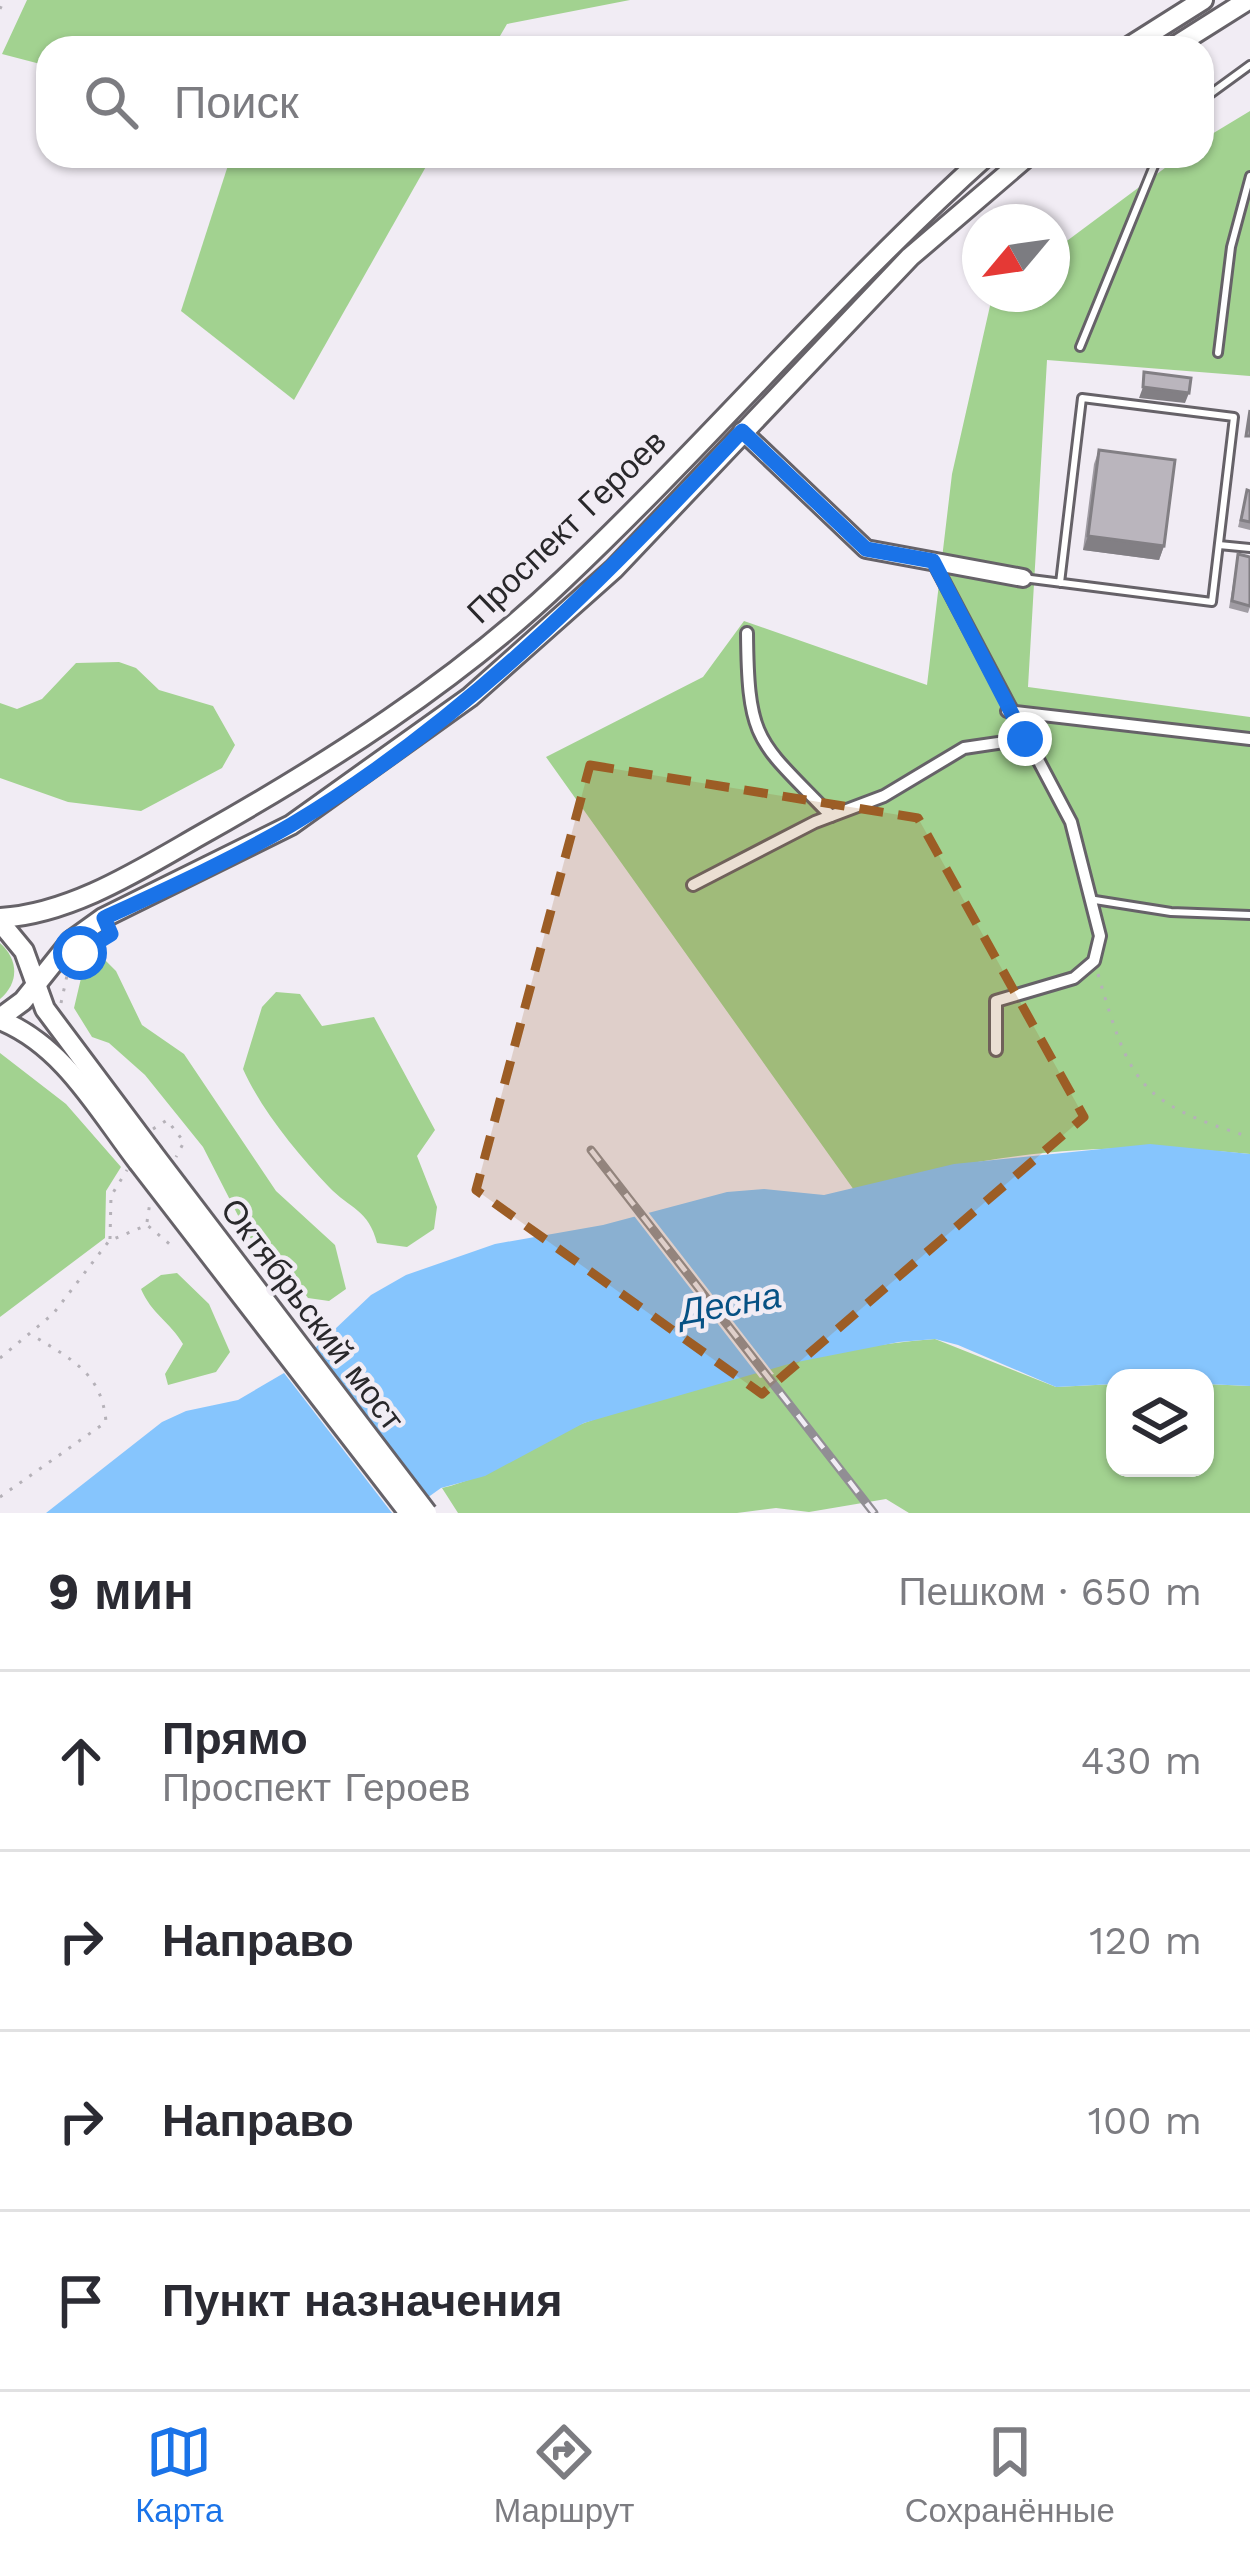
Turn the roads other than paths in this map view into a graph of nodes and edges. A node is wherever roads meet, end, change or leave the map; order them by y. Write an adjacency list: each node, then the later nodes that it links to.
1 (1203, 0): 3 (main road)
2 (1248, 0): 4 (main road)
3 (1146, 36)
4 (1191, 36)
5 (1250, 65): 6 (lane)
6 (1214, 91)
7 (973, 168): 27 (main road, Проспект Героев)
8 (1014, 168): 13 (main road, Проспект Героев)
9 (1153, 168): 11 (lane)
10 (1250, 176): 12 (lane)
11 (1080, 347)
12 (1218, 353)
13 (742, 431): 16 (street); 28 (main road, Проспект Героев)
14 (1219, 545): 15 (lane); 18 (lane); 18 (lane)
15 (1250, 548)
16 (933, 561): 17 (street); 20 (street)
17 (1023, 578): 18 (lane)
18 (1060, 583)
19 (747, 633): 23 (street)
20 (1007, 710): 21 (street); 22 (street)
21 (1025, 739): 23 (street); 25 (street)
22 (1250, 739)
23 (831, 816): 24 (street)
24 (693, 885)
25 (1095, 899): 26 (lane); 30 (street)
26 (1250, 915)
27 (0, 920): 28 (main road)
28 (34, 984): 29 (main road, Проспект Героев); 31 (main road)
29 (0, 1019): 31 (main road)
30 (996, 1050)
31 (139, 1161): 32 (main road, Октябрьский мост, bridge); 33 (main road, Октябрьский мост, bridge)
32 (409, 1513)
33 (427, 1513)

